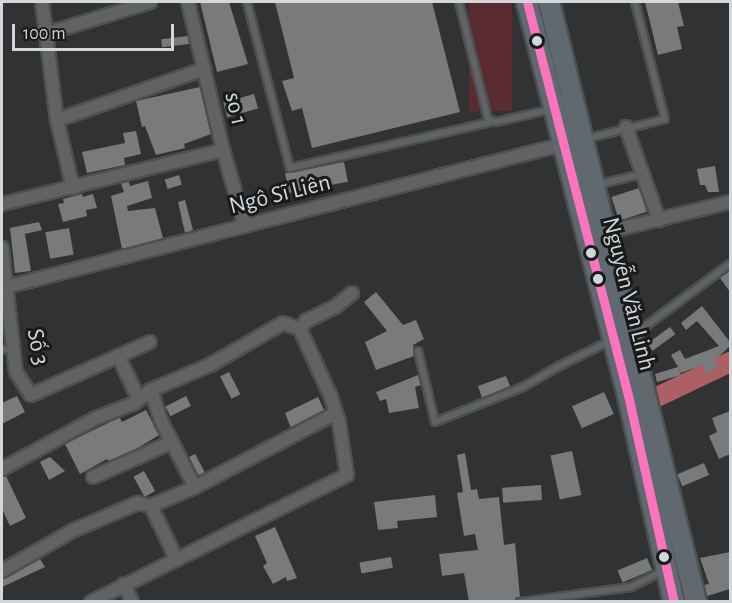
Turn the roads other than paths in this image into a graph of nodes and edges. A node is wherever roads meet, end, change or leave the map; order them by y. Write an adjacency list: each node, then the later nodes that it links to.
1 (42, 2): 9 (street)
2 (150, 2): 9 (street)
3 (188, 2): 10 (street, so 1)
4 (247, 2): 13 (lane)
5 (459, 2): 13 (lane)
6 (527, 2): 11 (highway, Nguyễn Văn Linh)
7 (549, 2): 15 (highway, Nguyễn Văn Linh)
8 (635, 2): 14 (lane)
9 (45, 34): 12 (street)
10 (204, 69): 12 (street); 17 (street, so 1)
11 (554, 108): 13 (lane); 16 (highway, Nguyễn Văn Linh)
12 (57, 120): 20 (street)
13 (491, 122)
14 (626, 128): 15 (lane); 18 (street)
15 (584, 139): 16 (highway); 19 (highway, Nguyễn Văn Linh)
16 (564, 144): 24 (street, Ngô Sĩ Liên); 32 (highway, Nguyễn Văn Linh)
17 (223, 150): 20 (street); 24 (street, so 1)
18 (642, 174): 19 (lane); 23 (street)
19 (595, 185): 25 (highway, Nguyễn Văn Linh)
20 (72, 188): 22 (street)
21 (730, 202): 23 (street, Nguyễn Văn Linh)
22 (2, 204)
23 (658, 220): 25 (street, Nguyễn Văn Linh)
24 (245, 226): 28 (street, Ngô Sĩ Liên)
25 (608, 232): 32 (highway, Nguyễn Văn Linh)
26 (2, 248): 28 (street, Số 3)
27 (730, 264): 32 (lane)
28 (6, 287): 30 (street, Số 3)
29 (352, 293): 31 (street)
30 (5, 305): 34 (street, Số 3)
31 (300, 329): 37 (street); 39 (street)
32 (623, 338): 35 (lane); 40 (highway, Nguyễn Văn Linh)
33 (150, 342): 36 (street, Số 3)
34 (7, 349): 36 (street, Số 3)
35 (418, 351)
36 (118, 356): 38 (street)
37 (151, 390): 38 (street); 41 (street)
38 (139, 399): 42 (street)
39 (336, 413): 44 (street); 46 (street)
40 (645, 433): 47 (highway, Nguyễn Văn Linh); 54 (highway, Nguyễn Văn Linh)
41 (172, 442): 43 (street); 44 (street)
42 (2, 469)
43 (93, 477)
44 (195, 487): 45 (street)
45 (151, 506): 46 (street); 48 (street)
46 (176, 558): 49 (street)
47 (666, 569): 52 (lane); 53 (highway, Nguyễn Văn Linh)
48 (2, 571)
49 (124, 584): 50 (street); 51 (street)
50 (91, 602)
51 (132, 602)
52 (520, 602)
53 (674, 602)
54 (696, 602)

